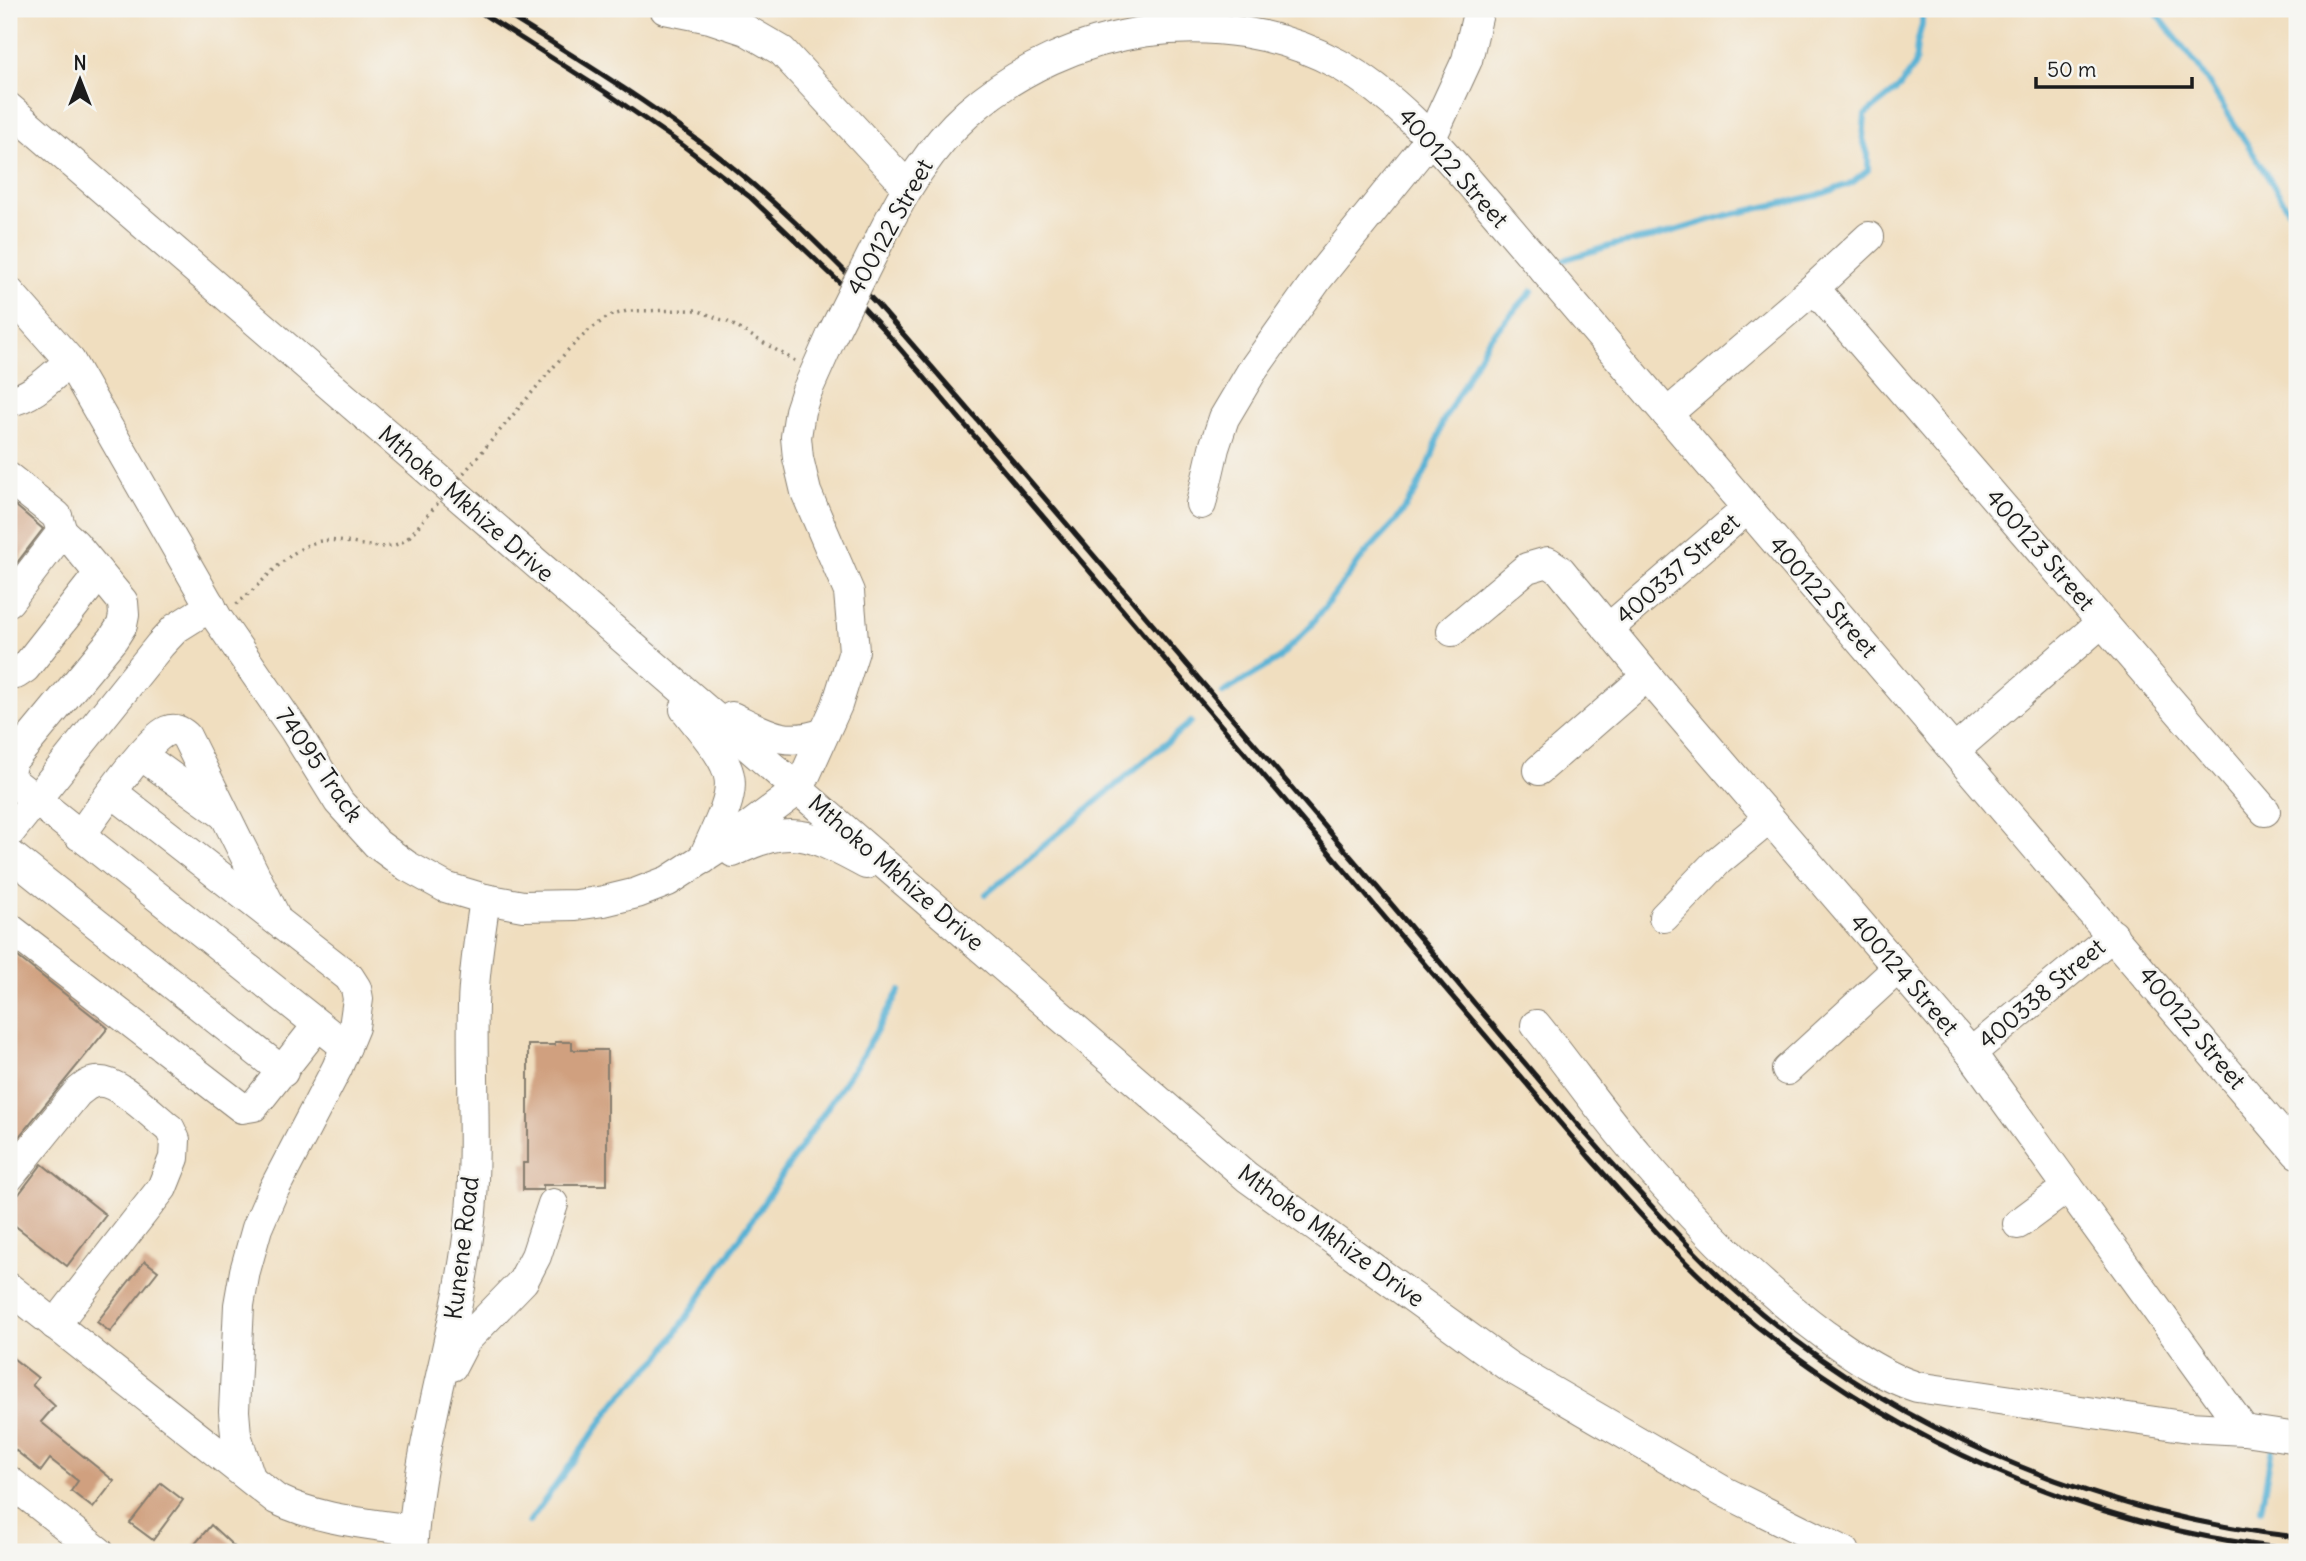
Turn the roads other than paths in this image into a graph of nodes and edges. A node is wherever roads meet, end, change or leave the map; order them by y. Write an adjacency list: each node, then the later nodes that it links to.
1 (665, 9): 5 (street)
2 (1479, 9): 4 (street)
3 (9, 108): 22 (street, Mthoko Mkhize Drive)
4 (1431, 138): 5 (street, 400122 Street); 11 (street, 400122 Street); 13 (street)
5 (907, 186): 26 (street, 400122 Street, bridge)
6 (1869, 237): 7 (street)
7 (1814, 288): 11 (street); 19 (street, 400123 Street)
8 (9, 292): 9 (street, 74095 Track)
9 (70, 361): 10 (street); 18 (street, 74095 Track)
10 (9, 401)
11 (1667, 414): 14 (street, 400122 Street)
12 (9, 478): 15 (street)
13 (1201, 504)
14 (1747, 509): 20 (street, 400337 Street); 27 (street, 400122 Street)
15 (62, 532): 16 (street); 17 (street)
16 (99, 574): 23 (street); 32 (street)
17 (9, 601)
18 (214, 612): 32 (street); 42 (street, 74095 Track)
19 (2102, 622): 27 (street); 33 (street, 400123 Street)
20 (1608, 629): 21 (street, 400124 Street); 24 (street, 400124 Street)
21 (1452, 631)
22 (639, 651): 25 (street, Mthoko Mkhize Drive); 39 (street)
23 (9, 674)
24 (1647, 676): 29 (street); 35 (street, 400124 Street)
25 (694, 698): 26 (street); 30 (street, Mthoko Mkhize Drive)
26 (824, 733): 30 (street, 400122 Street)
27 (1955, 750): 46 (street, 400122 Street)
28 (141, 755): 31 (street); 34 (street); 34 (street)
29 (1539, 770)
30 (799, 789): 39 (street, 74095 Track); 41 (street, Mthoko Mkhize Drive)
31 (112, 792): 37 (street); 44 (street)
32 (36, 800): 36 (street); 37 (street)
33 (2265, 811)
34 (226, 816): 44 (street)
35 (1769, 819): 43 (street); 47 (street, 400124 Street)
36 (9, 833)
37 (80, 836): 48 (street)
38 (9, 855): 53 (street)
39 (703, 859): 40 (street, 74095 Track)
40 (668, 881): 41 (street); 42 (street, 74095 Track)
41 (912, 889): 68 (street, Mthoko Mkhize Drive)
42 (485, 899): 61 (street, Kunene Road)
43 (1664, 917)
44 (278, 921): 50 (street)
45 (9, 928): 53 (street)
46 (2113, 935): 51 (street, 400338 Street); 54 (street, 400122 Street)
47 (1898, 968): 51 (street, 400124 Street); 52 (street)
48 (318, 1025): 50 (street); 53 (street)
49 (1536, 1025): 62 (street)
50 (346, 1047): 64 (street)
51 (1971, 1053): 56 (street, 400124 Street)
52 (1787, 1070)
53 (283, 1072)
54 (2297, 1153)
55 (9, 1177): 60 (street)
56 (2068, 1187): 58 (street); 62 (street, 400124 Street)
57 (553, 1204): 61 (street)
58 (2018, 1224)
59 (9, 1288): 60 (street)
60 (55, 1325): 64 (street)
61 (436, 1398): 66 (street, Kunene Road)
62 (2244, 1430): 63 (street)
63 (2297, 1438)
64 (250, 1477): 66 (street)
65 (12, 1491): 67 (street)
66 (413, 1541)
67 (99, 1552)
68 (1845, 1552)

